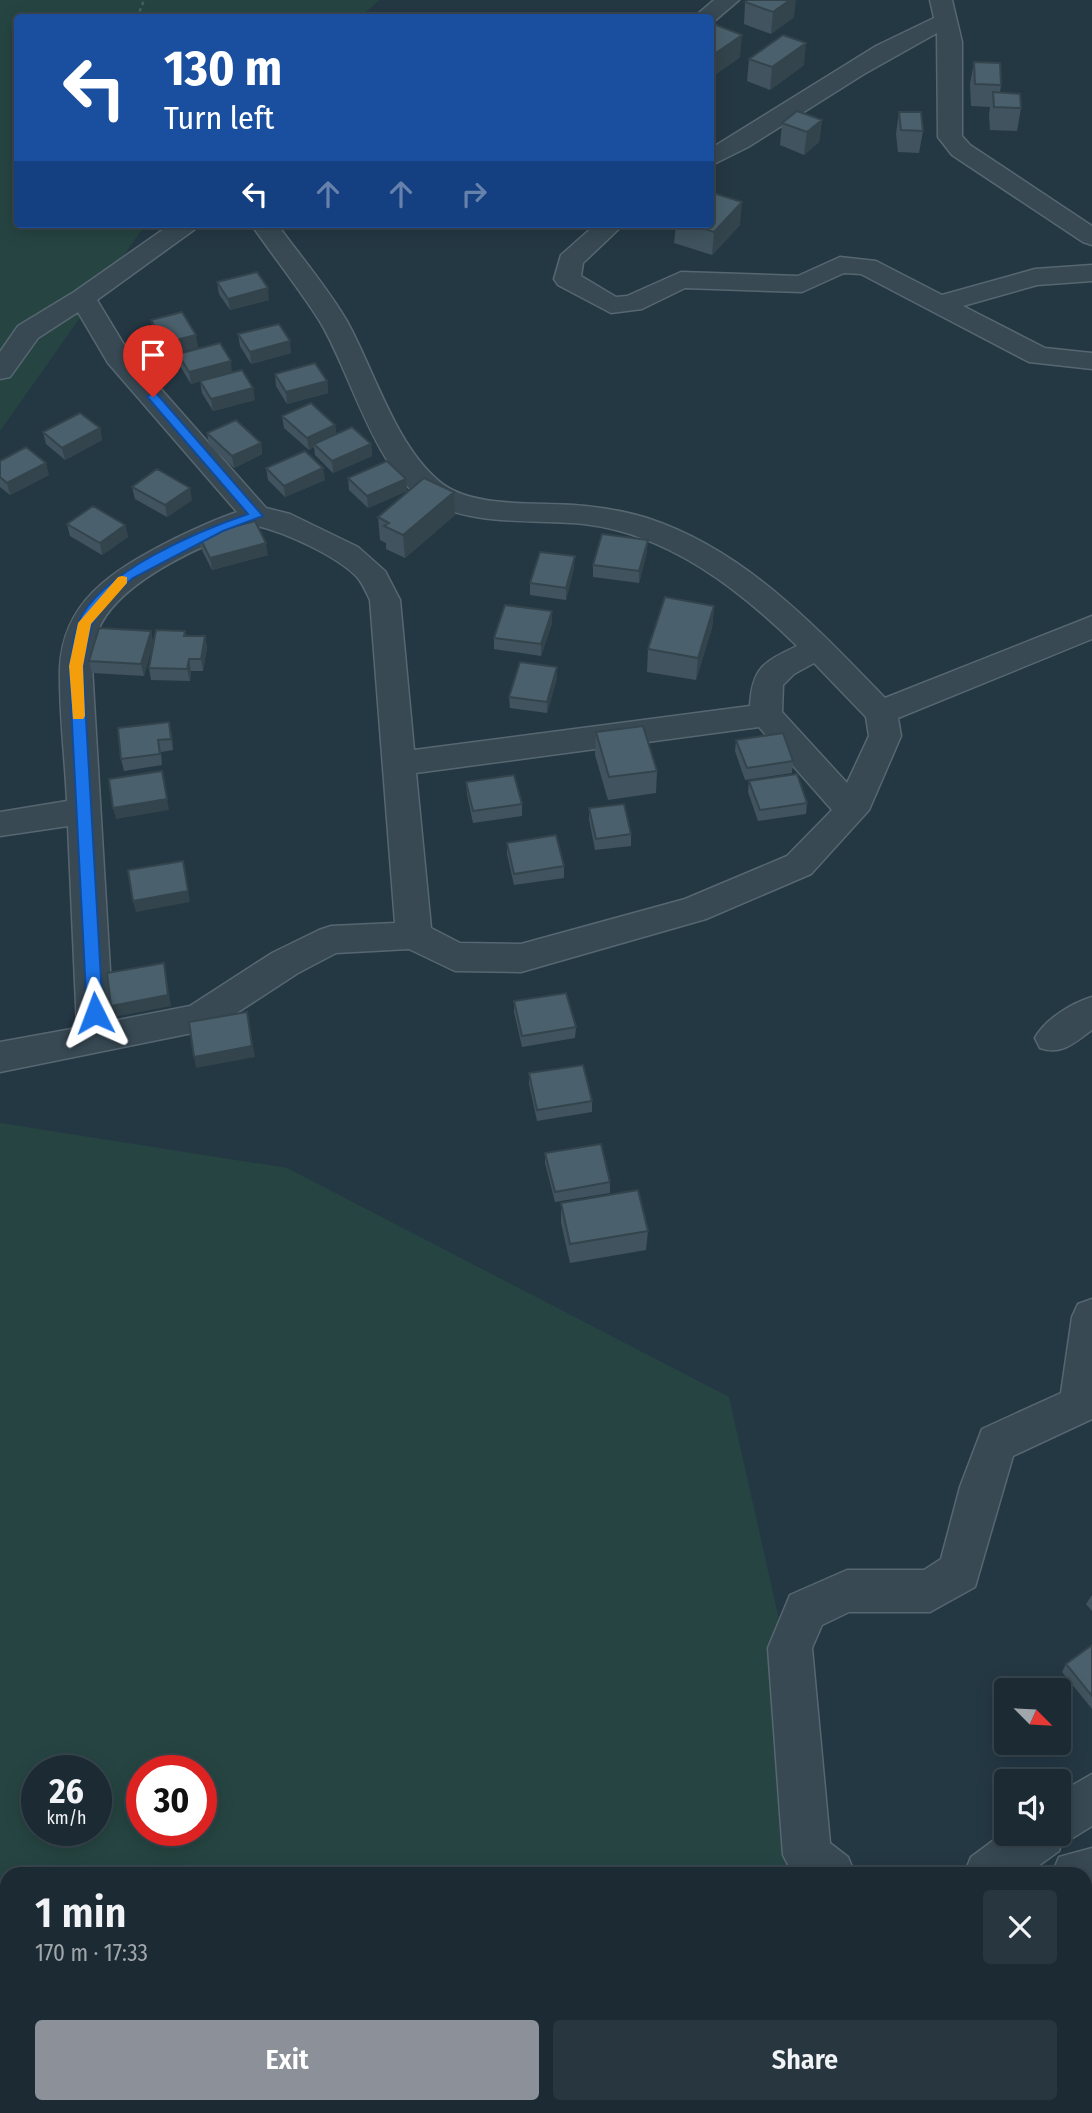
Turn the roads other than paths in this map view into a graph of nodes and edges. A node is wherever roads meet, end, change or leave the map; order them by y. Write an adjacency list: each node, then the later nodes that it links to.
1 (728, 0): 3 (street)
2 (943, 11): 4 (street); 8 (street)
3 (709, 14)
4 (714, 157)
5 (182, 228): 10 (street)
6 (267, 228): 16 (street)
7 (607, 228): 11 (street)
8 (1092, 237)
9 (1092, 272): 11 (street)
10 (83, 298): 13 (street); 14 (street)
11 (937, 304): 12 (street)
12 (1092, 361)
13 (0, 372)
14 (256, 516): 19 (street); 21 (street)
15 (1092, 627): 17 (street)
16 (818, 648): 17 (street); 18 (street)
17 (881, 713): 20 (street)
18 (766, 715): 19 (street); 20 (street)
19 (399, 764): 23 (street)
20 (852, 810): 23 (street)
21 (83, 811): 22 (street); 25 (street)
22 (0, 824)
23 (414, 934): 25 (street)
24 (1092, 1012): 26 (street)
25 (96, 1038): 27 (street)
26 (1053, 1038)
27 (0, 1057)
28 (1092, 1317): 29 (street)
29 (1086, 1401): 33 (street)
30 (1092, 1797): 31 (street)
31 (1071, 1813)
32 (1026, 1846): 34 (street)
33 (822, 1867)
34 (997, 1867)

